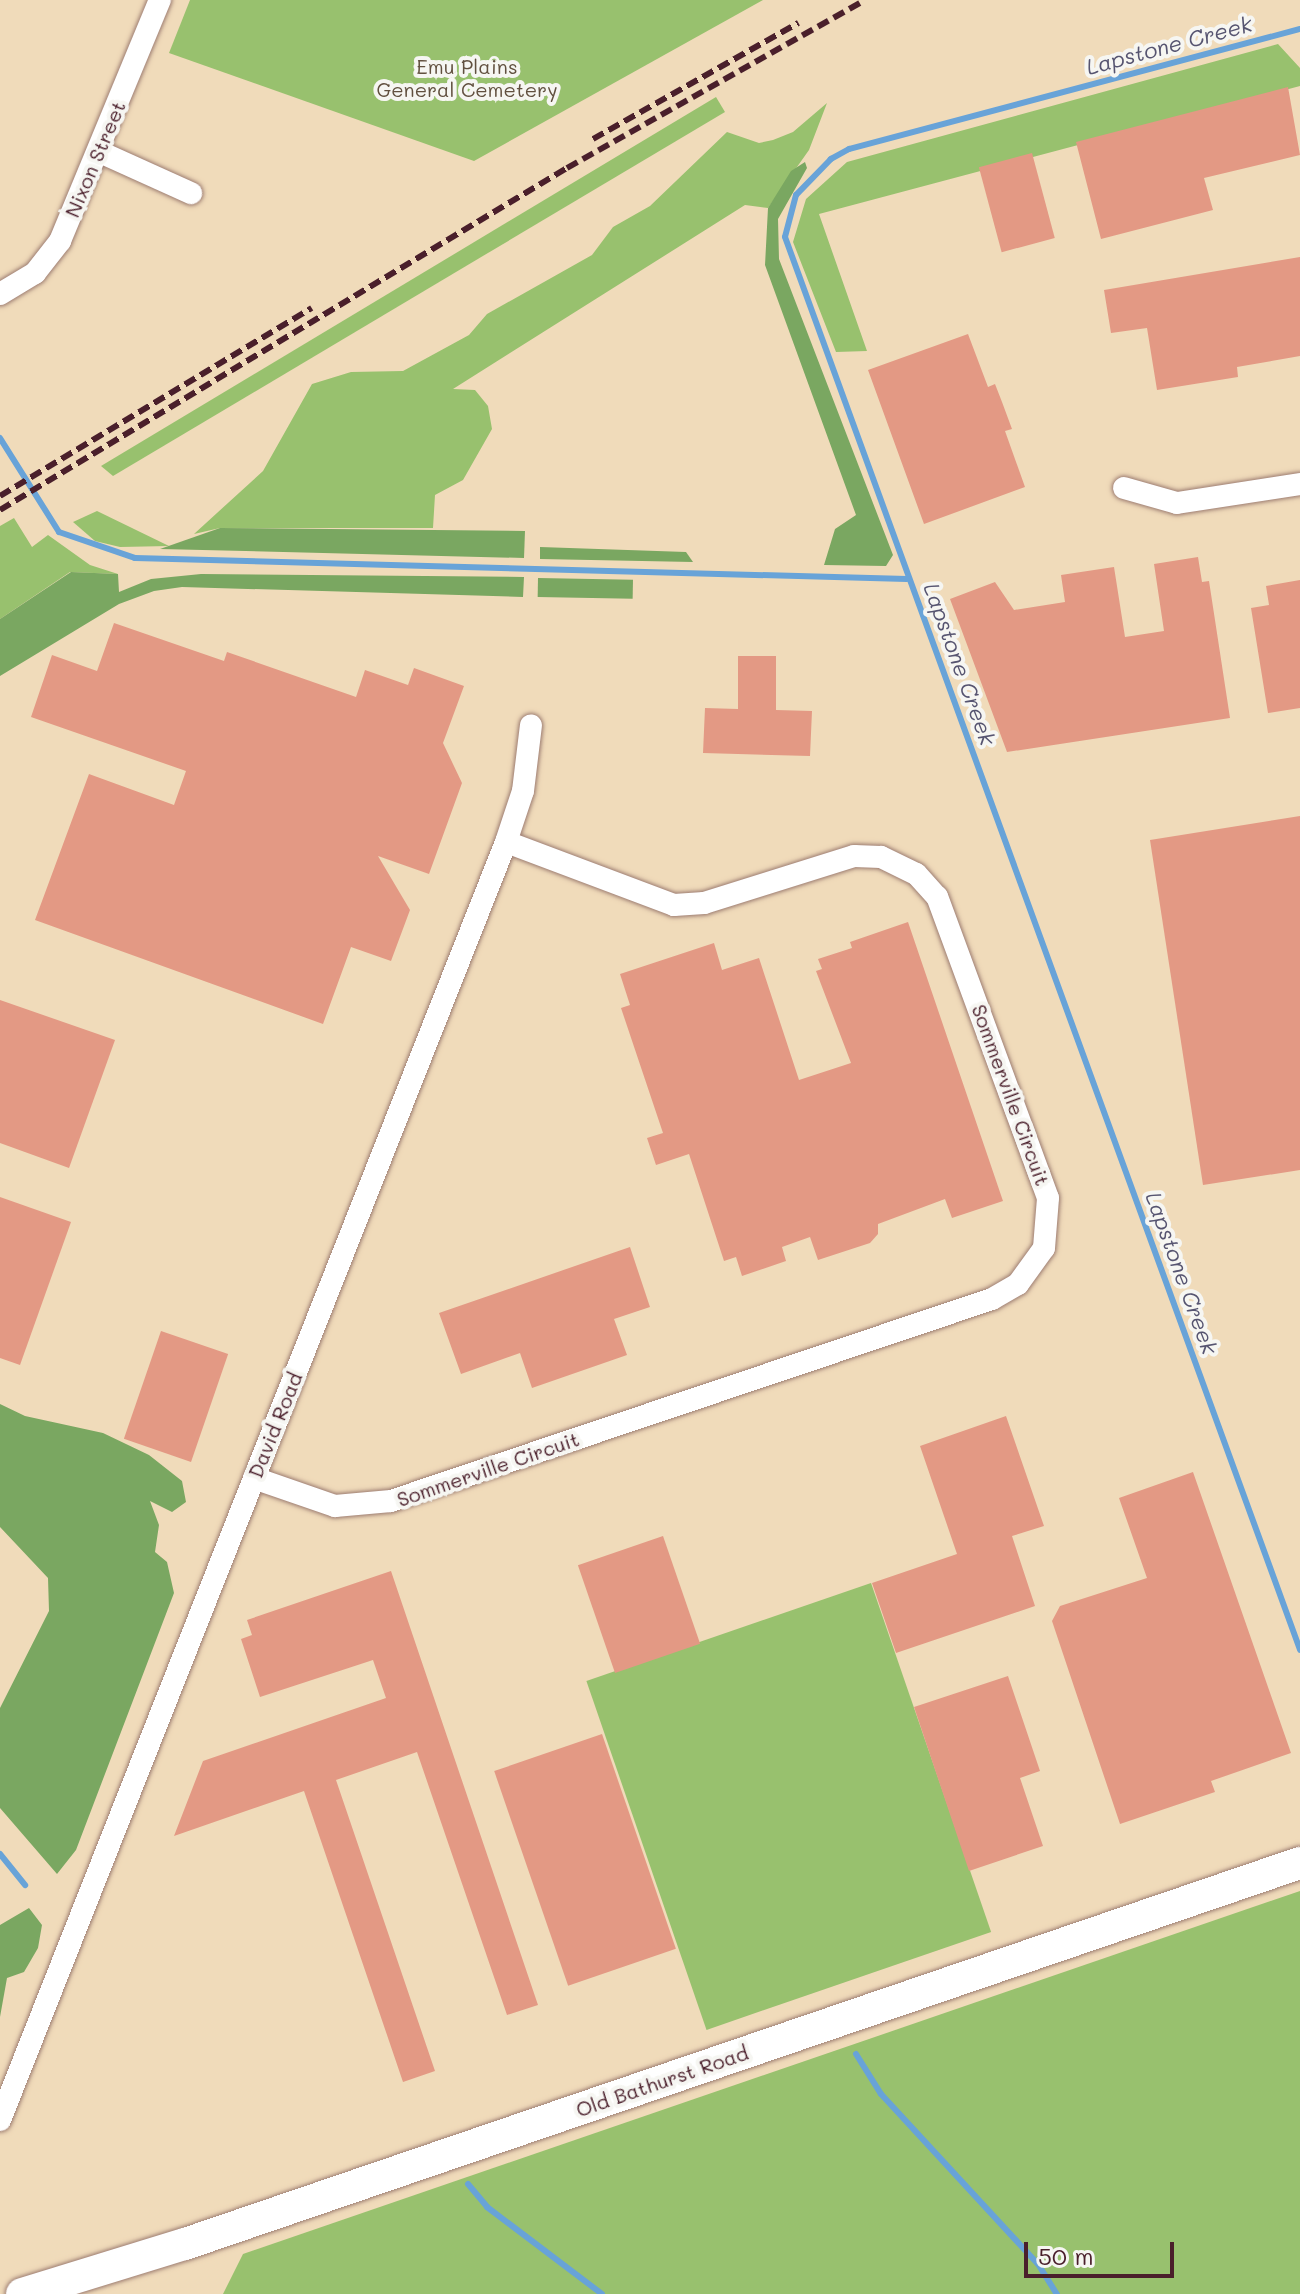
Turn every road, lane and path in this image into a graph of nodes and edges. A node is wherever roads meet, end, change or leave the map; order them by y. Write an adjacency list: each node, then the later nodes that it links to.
1 (160, 0): 2 (street, Nixon Street)
2 (100, 152): 3 (street); 4 (street, Nixon Street)
3 (191, 193)
4 (0, 294)
5 (1300, 484): 6 (street)
6 (1124, 488)
7 (531, 725): 8 (street, David Road)
8 (506, 842): 9 (street, David Road); 9 (street, Sommerville Circuit)
9 (254, 1478): 11 (street, David Road)
10 (1300, 1863): 12 (main road, Old Bathurst Road)
11 (0, 2120)
12 (22, 2294)

